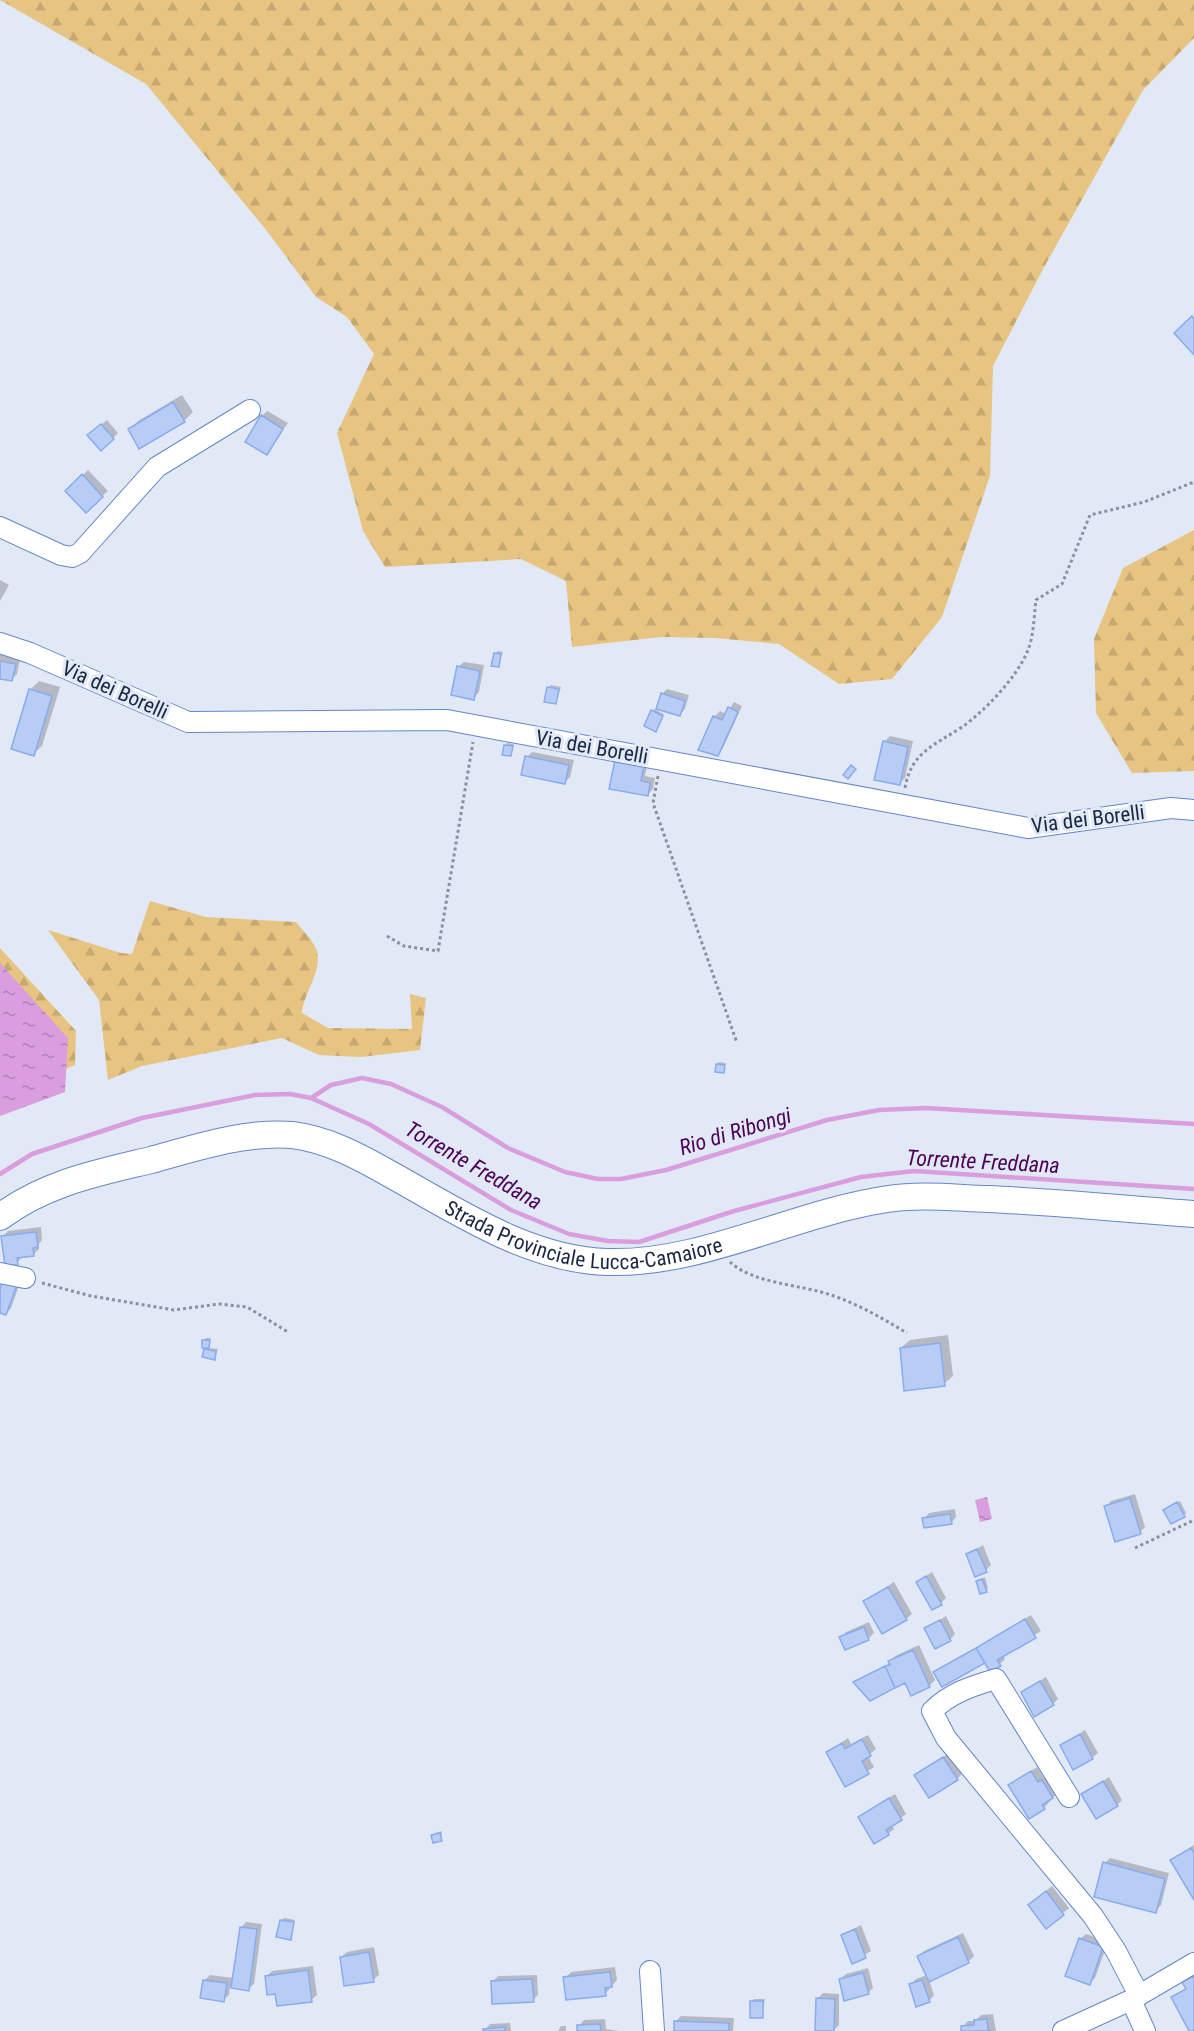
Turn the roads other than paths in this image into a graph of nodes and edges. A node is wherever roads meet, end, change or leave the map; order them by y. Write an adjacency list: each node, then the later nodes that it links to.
1 (250, 411): 2 (street)
2 (0, 527)
3 (0, 643): 4 (street, Via dei Borelli)
4 (1194, 810)
5 (1194, 1214): 6 (main road, Strada Provinciale Lucca-Camaiore)
6 (0, 1216)
7 (0, 1273): 8 (street)
8 (25, 1278)
9 (1069, 1797): 12 (street)
10 (1194, 1963): 12 (street)
11 (650, 1971): 13 (street)
12 (1135, 1998): 14 (street); 15 (street)
13 (654, 2031)
14 (1063, 2031)
15 (1145, 2031)

